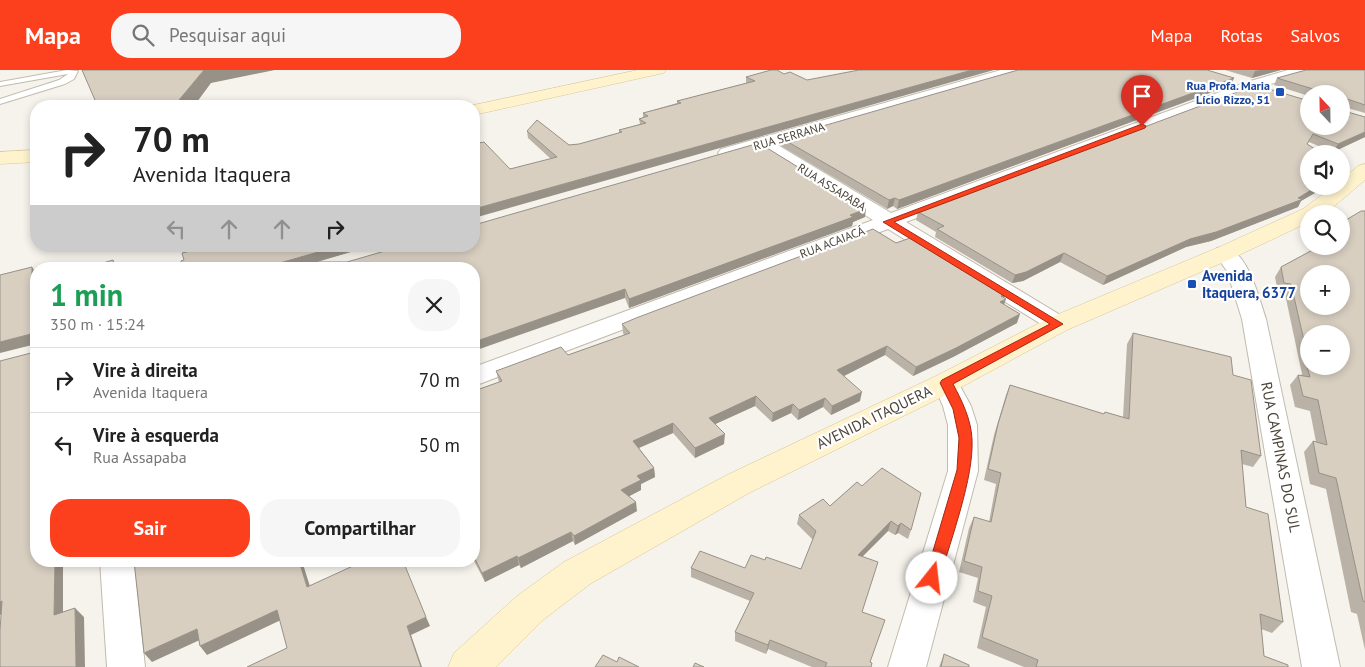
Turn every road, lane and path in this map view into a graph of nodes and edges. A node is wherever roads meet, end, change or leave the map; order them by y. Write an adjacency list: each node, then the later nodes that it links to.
1 (74, 70): 6 (lane); 9 (lane)
2 (659, 70): 10 (street)
3 (1017, 70): 11 (street, RUA SERRANA)
4 (1304, 70): 7 (street, RUA ACAIACÁ)
5 (1227, 78): 7 (street)
6 (0, 84)
7 (1252, 85): 8 (street); 18 (street, RUA ACAIACÁ)
8 (1280, 94)
9 (0, 102)
10 (480, 109)
11 (761, 143): 13 (street, RUA SERRANA); 18 (street, RUA ASSAPABA)
12 (30, 156): 14 (street)
13 (714, 157)
14 (0, 158)
15 (1362, 177): 16 (street, AVENIDA ITAQUERA)
16 (1324, 205)
17 (1300, 218): 19 (street, AVENIDA ITAQUERA)
18 (887, 222): 20 (street, RUA ASSAPABA); 21 (street, RUA ACAIACÁ)
19 (1225, 253): 20 (street, AVENIDA ITAQUERA); 27 (street, RUA CAMPINAS DO SUL)
20 (1058, 324): 22 (street, AVENIDA ITAQUERA)
21 (480, 375)
22 (946, 383): 25 (street, AVENIDA ITAQUERA); 26 (street)
23 (118, 567): 24 (street)
24 (126, 667)
25 (468, 667)
26 (907, 667)
27 (1321, 667)

